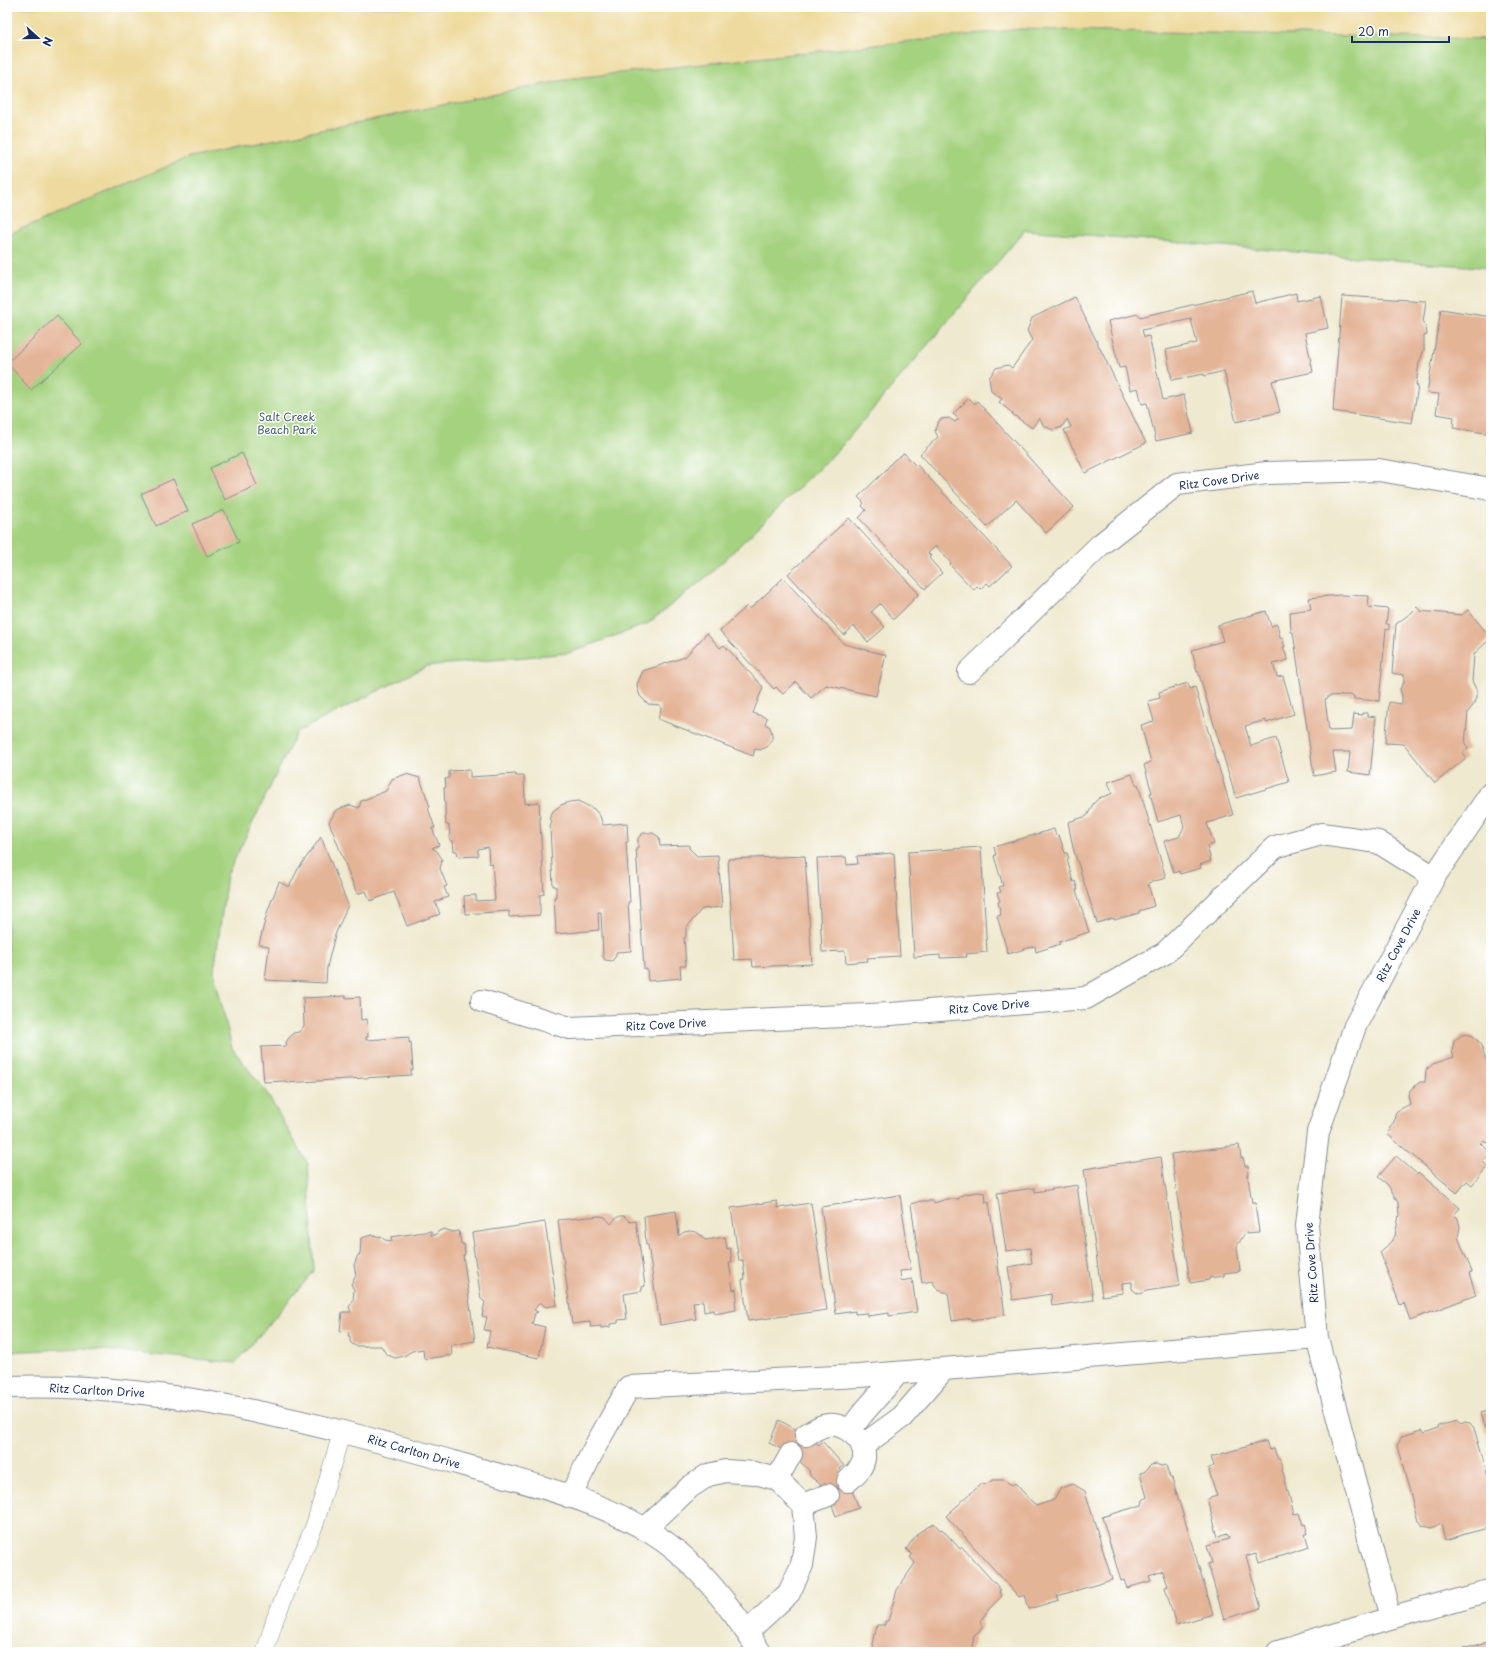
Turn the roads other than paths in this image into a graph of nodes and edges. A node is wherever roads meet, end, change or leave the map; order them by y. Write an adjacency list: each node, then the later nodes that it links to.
1 (1491, 489): 2 (street, Ritz Cove Drive)
2 (969, 672)
3 (1491, 793): 4 (street, Ritz Cove Drive)
4 (1434, 877): 5 (street, Ritz Cove Drive); 6 (street, Ritz Cove Drive)
5 (482, 1001)
6 (1317, 1338): 7 (street); 21 (street, Ritz Cove Drive)
7 (943, 1370): 8 (street); 12 (street)
8 (898, 1373): 12 (street); 17 (street)
9 (7, 1387): 10 (street, Ritz Carlton Drive)
10 (342, 1431): 17 (street, Ritz Carlton Drive); 23 (lane)
11 (806, 1435): 12 (street)
12 (856, 1438): 15 (street)
13 (791, 1454): 14 (street)
14 (777, 1479): 18 (street); 19 (street)
15 (848, 1481)
16 (828, 1495): 18 (street)
17 (570, 1497): 19 (street, Ritz Carlton Drive)
18 (803, 1505): 22 (street)
19 (645, 1529): 22 (street, Ritz Carlton Drive)
20 (1491, 1590): 21 (street)
21 (1390, 1618): 25 (street)
22 (747, 1632): 24 (street, Ritz Carlton Drive)
23 (265, 1652)
24 (760, 1652)
25 (1278, 1652)

